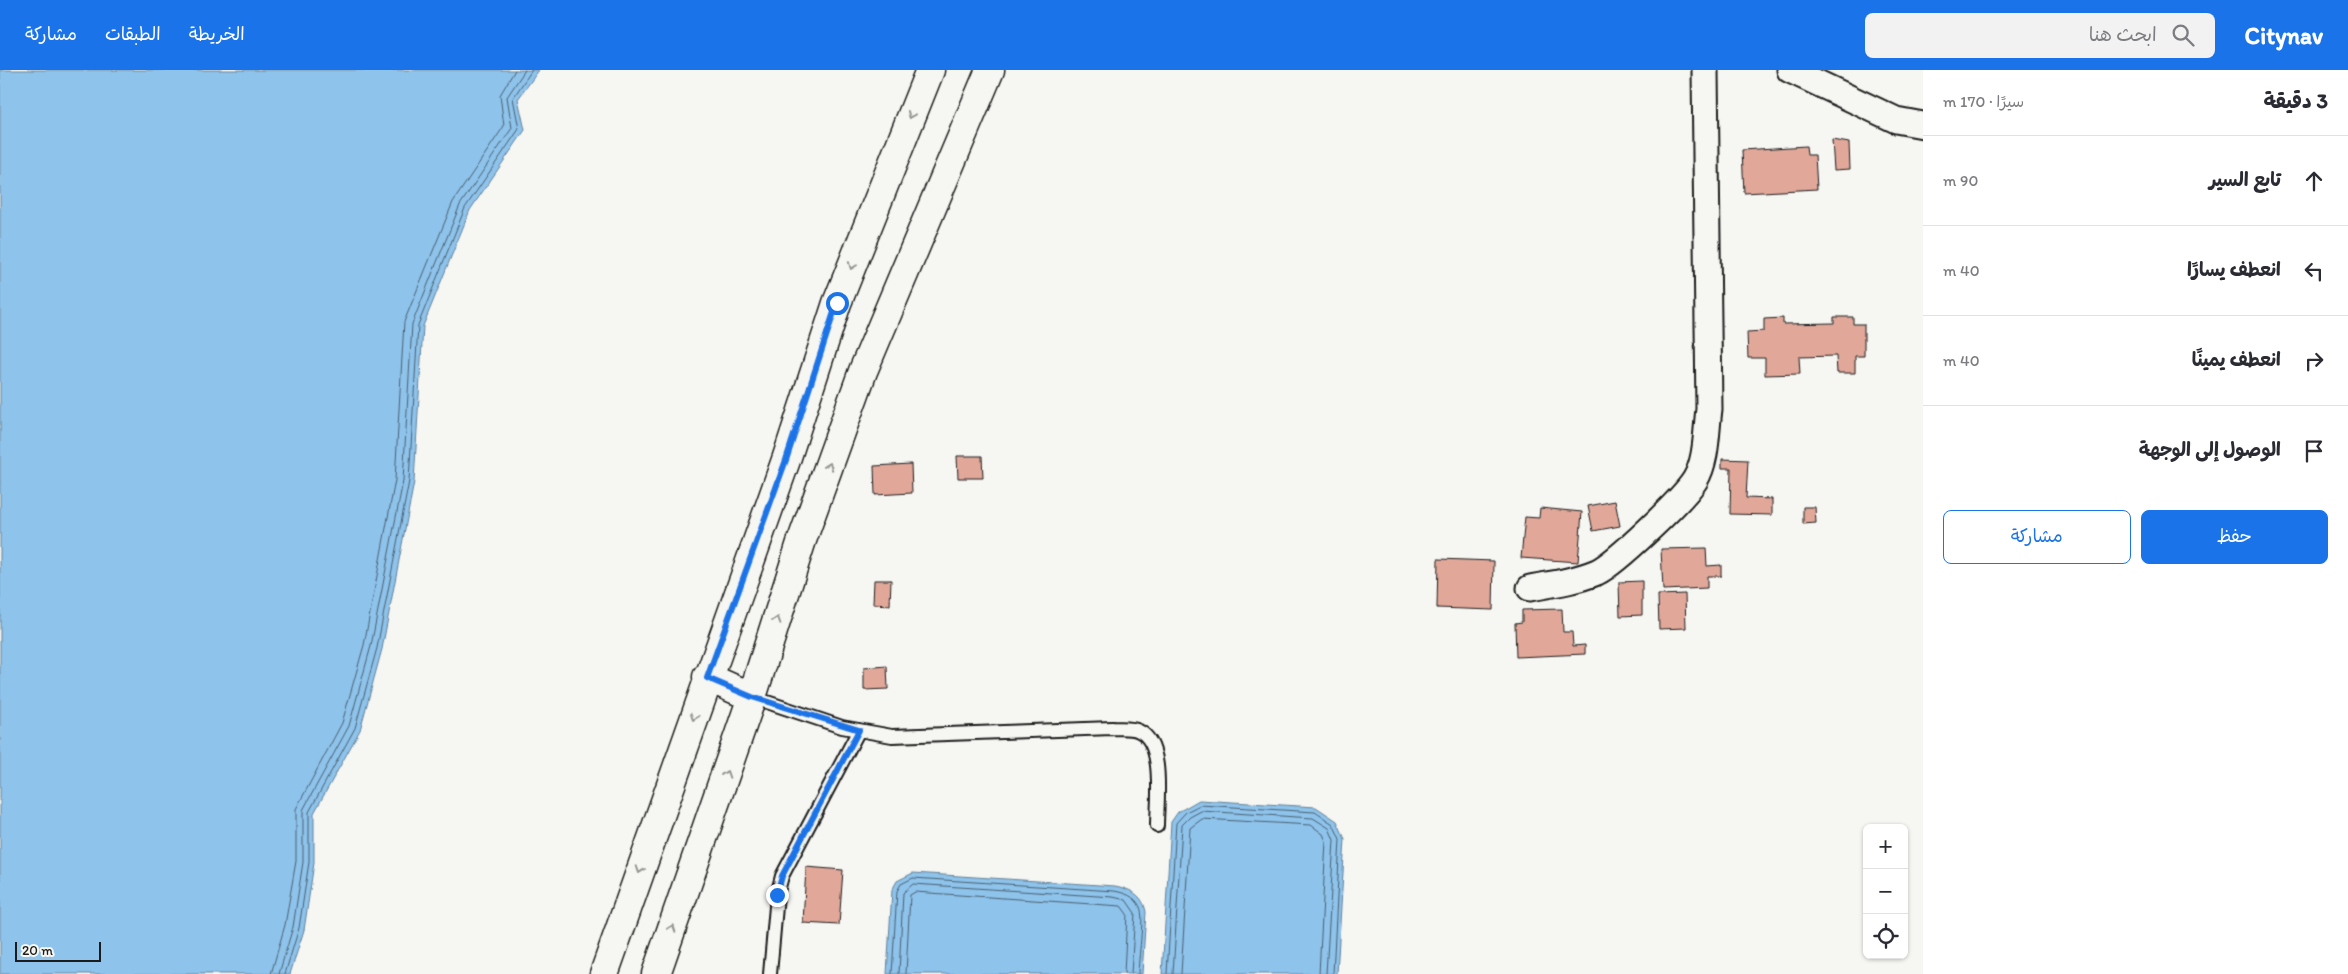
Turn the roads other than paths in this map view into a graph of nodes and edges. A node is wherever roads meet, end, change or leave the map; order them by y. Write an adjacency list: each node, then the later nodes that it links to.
1 (930, 70): 7 (main road, one-way to 7)
2 (990, 70): 8 (main road, one-way to 2)
3 (1704, 70): 6 (street)
4 (1790, 70): 5 (street)
5 (1923, 126)
6 (1530, 588)
7 (707, 678): 8 (main road); 11 (main road, one-way to 11)
8 (752, 697): 9 (lane); 12 (main road, one-way to 8)
9 (859, 730): 10 (lane); 13 (lane)
10 (1157, 826)
11 (604, 974)
12 (656, 974)
13 (770, 974)

